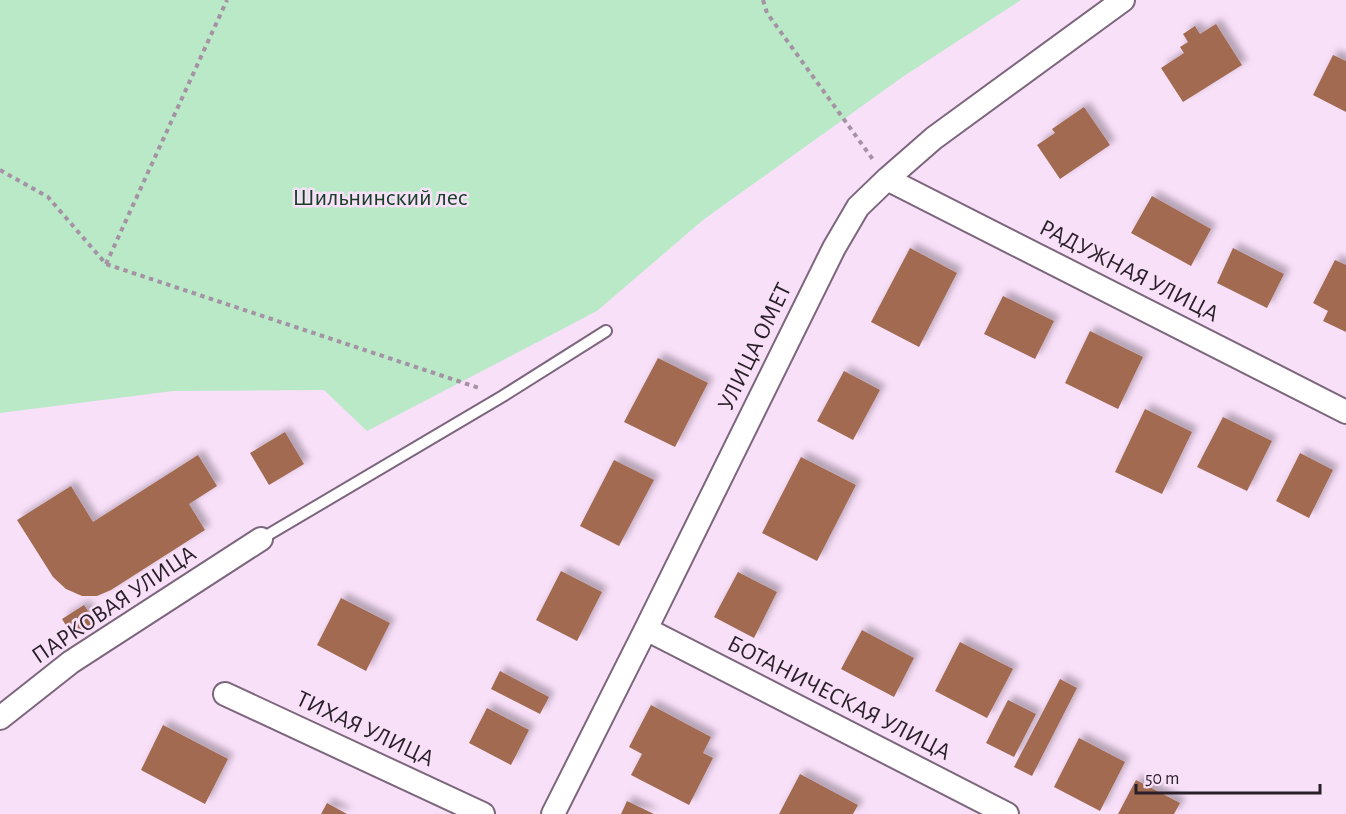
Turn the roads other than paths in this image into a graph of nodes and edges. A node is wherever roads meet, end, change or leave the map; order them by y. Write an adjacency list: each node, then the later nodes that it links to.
1 (1123, 0): 2 (street, УЛИЦА ОМЕТ)
2 (887, 179): 4 (street, РАДУЖНАЯ УЛИЦА); 6 (street, УЛИЦА ОМЕТ)
3 (606, 331): 5 (lane)
4 (1346, 412)
5 (261, 539): 8 (street, ПАРКОВАЯ УЛИЦА)
6 (646, 629): 10 (street, УЛИЦА ОМЕТ); 11 (street, БОТАНИЧЕСКАЯ УЛИЦА)
7 (225, 694): 9 (street, ТИХАЯ УЛИЦА)
8 (0, 718)
9 (483, 814)
10 (553, 814)
11 (1007, 814)

